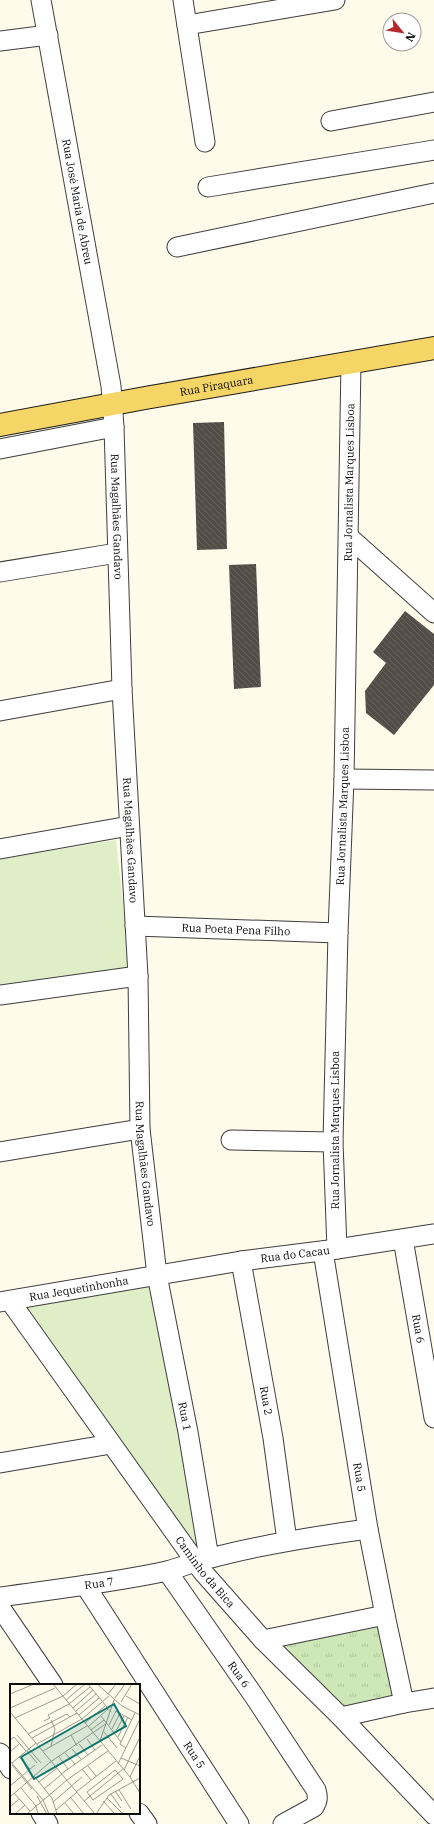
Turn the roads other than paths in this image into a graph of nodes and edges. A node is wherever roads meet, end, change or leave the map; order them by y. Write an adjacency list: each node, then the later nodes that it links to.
1 (41, 0): 5 (street, Rua José Maria de Abreu)
2 (183, 0): 4 (street)
3 (335, 0): 4 (street)
4 (187, 25): 9 (street)
5 (48, 34): 6 (street); 16 (street, Rua José Maria de Abreu)
6 (0, 41)
7 (434, 102): 8 (street)
8 (331, 121)
9 (205, 142)
10 (434, 150): 11 (street)
11 (208, 187)
12 (434, 192): 13 (street)
13 (177, 247)
14 (434, 348): 15 (main road, Rua Piraquara)
15 (351, 362): 16 (main road, Rua Piraquara); 20 (street, Rua Jornalista Marques Lisboa)
16 (112, 404): 17 (main road, Rua Piraquara); 18 (street, Rua Magalhães Gandavo)
17 (0, 425)
18 (114, 427): 19 (street); 21 (street, Rua Magalhães Gandavo)
19 (0, 449)
20 (349, 536): 23 (street); 26 (street, Rua Jornalista Marques Lisboa)
21 (117, 553): 22 (street); 24 (street, Rua Magalhães Gandavo)
22 (0, 572)
23 (434, 613)
24 (122, 690): 25 (street); 28 (street, Rua Magalhães Gandavo)
25 (0, 711)
26 (344, 779): 27 (street); 31 (street, Rua Jornalista Marques Lisboa)
27 (434, 780)
28 (129, 826): 29 (street); 30 (street, Rua Magalhães Gandavo)
29 (0, 849)
30 (135, 926): 31 (street, Rua Poeta Pena Filho); 32 (street, Rua Magalhães Gandavo)
31 (338, 933): 36 (street, Rua Jornalista Marques Lisboa)
32 (138, 976): 33 (street); 34 (street, Rua Magalhães Gandavo)
33 (0, 995)
34 (140, 1129): 37 (street); 42 (street, Rua Magalhães Gandavo)
35 (231, 1140): 36 (street)
36 (333, 1142): 40 (street, Rua Jornalista Marques Lisboa)
37 (0, 1152)
38 (434, 1234): 39 (street, Rua do Cacau)
39 (403, 1239): 40 (street, Rua do Cacau); 44 (street, Rua 6)
40 (330, 1250): 41 (street, Rua do Cacau); 47 (street, Rua 5)
41 (241, 1261): 42 (street, Rua do Cacau); 48 (street, Rua 2)
42 (157, 1275): 43 (street, Rua Jequetinhonha); 49 (street, Rua 1)
43 (5, 1301): 45 (street, Caminho da Bica)
44 (434, 1418)
45 (111, 1444): 46 (street); 49 (street, Caminho da Bica)
46 (0, 1463)
47 (368, 1529): 48 (street, Rua 7); 54 (street, Rua 5)
48 (287, 1541): 49 (street, Rua 7)
49 (202, 1561): 50 (street, Rua 7); 55 (street, Caminho da Bica)
50 (167, 1571): 51 (street, Rua 7); 68 (street, Rua 6)
51 (85, 1585): 52 (street, Rua 7); 67 (street, Rua 5)
52 (0, 1597)
53 (0, 1607): 56 (street)
54 (385, 1615): 55 (street); 58 (street, Rua 5)
55 (263, 1640): 59 (street, Caminho da Bica)
56 (52, 1684)
57 (434, 1698): 58 (street)
58 (404, 1703): 59 (street)
59 (341, 1717): 64 (street, Caminho da Bica)
60 (0, 1753): 61 (street)
61 (10, 1768)
62 (42, 1814): 65 (street)
63 (140, 1814): 66 (street)
64 (434, 1815)
65 (48, 1824)
66 (147, 1824)
67 (239, 1824)
68 (283, 1824)

